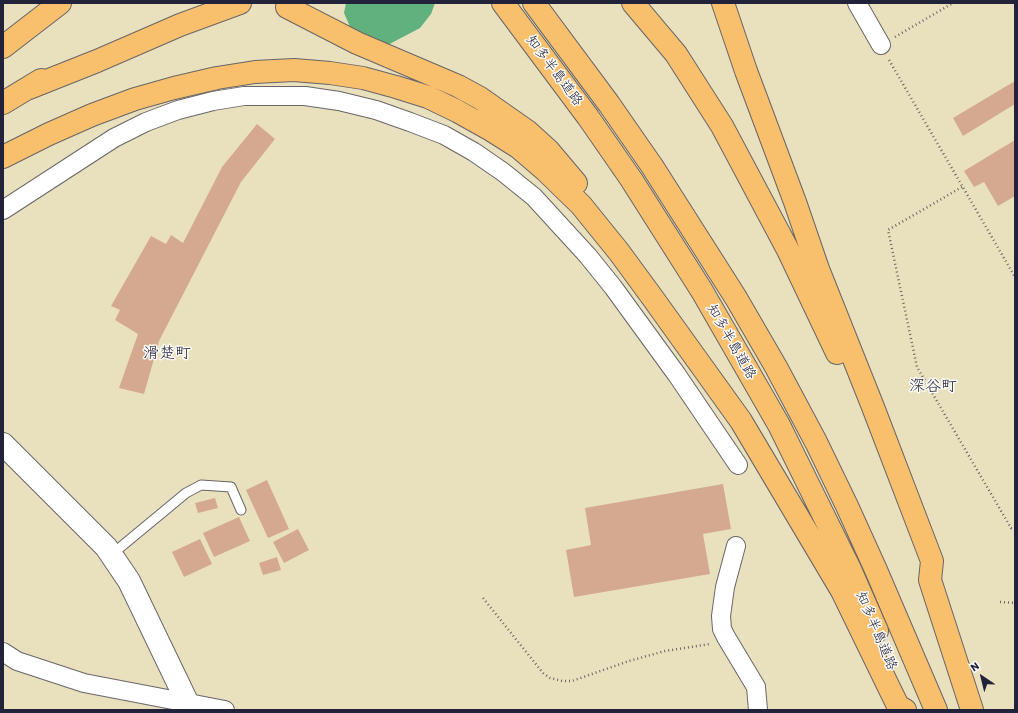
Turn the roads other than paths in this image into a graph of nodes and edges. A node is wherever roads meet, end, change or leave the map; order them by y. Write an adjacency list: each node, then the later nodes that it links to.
1 (60, 3): 11 (highway)
2 (202, 3): 12 (highway)
3 (240, 3): 12 (highway)
4 (503, 3): 28 (highway, 知多半島道路)
5 (534, 3): 29 (highway, 知多半島道路)
6 (633, 3): 22 (highway)
7 (723, 3): 22 (highway)
8 (857, 3): 10 (street)
9 (287, 7): 16 (highway)
10 (881, 45)
11 (3, 47)
12 (28, 88): 13 (highway)
13 (3, 103)
14 (3, 157): 16 (highway)
15 (3, 210): 18 (street)
16 (652, 297): 27 (highway)
17 (3, 444): 21 (street)
18 (738, 465)
19 (241, 510): 21 (lane)
20 (736, 546): 26 (street)
21 (111, 555): 24 (street)
22 (930, 580): 30 (highway)
23 (3, 652): 24 (street)
24 (189, 707): 25 (street)
25 (225, 710)
26 (758, 710)
27 (905, 710)
28 (909, 710)
29 (936, 710)
30 (972, 710)

